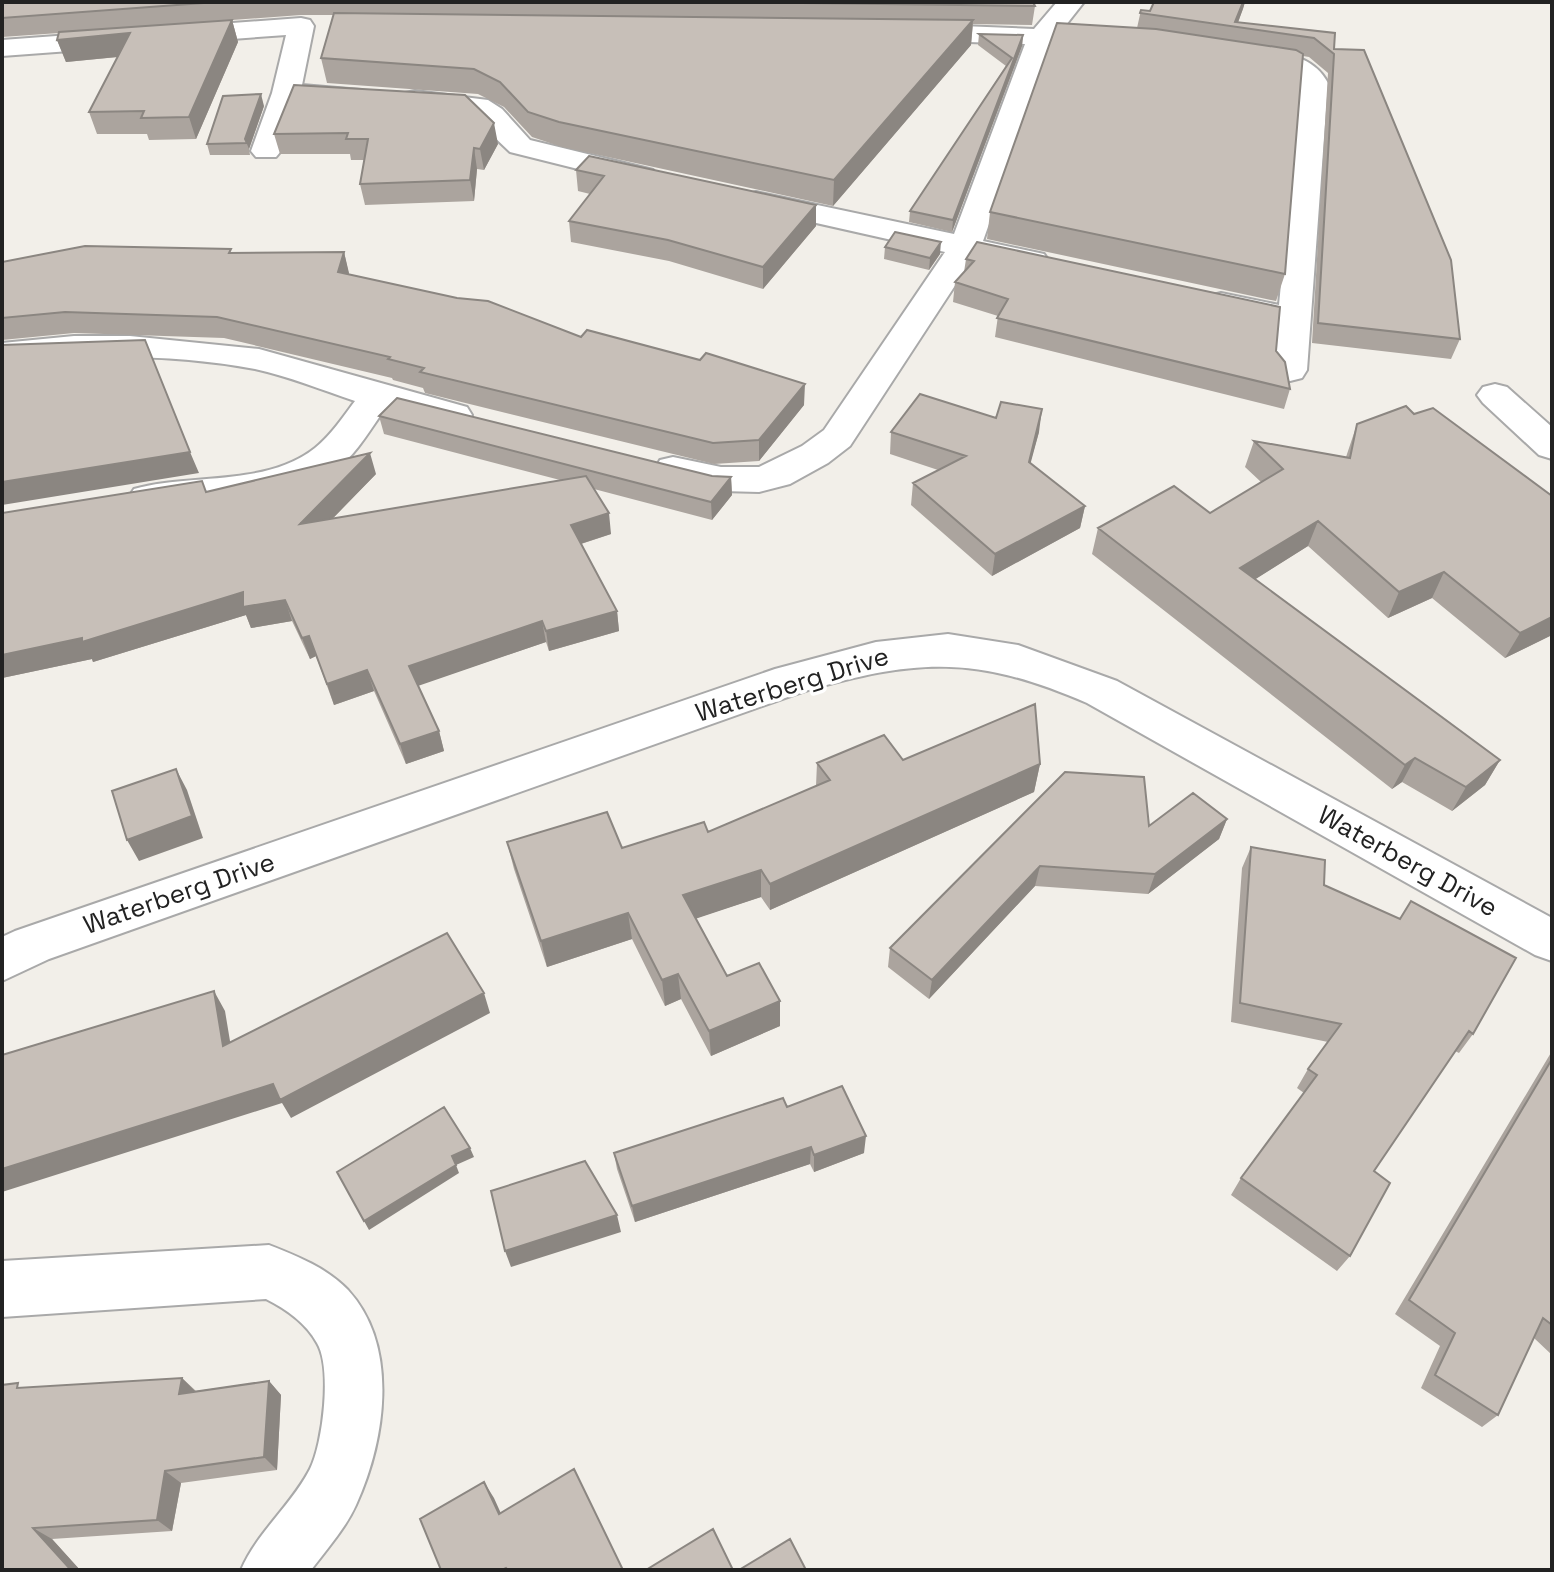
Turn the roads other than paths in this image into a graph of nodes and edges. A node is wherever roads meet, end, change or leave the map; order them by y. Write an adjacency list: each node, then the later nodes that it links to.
1 (1071, 2): 4 (street)
2 (301, 26): 3 (street); 7 (street); 9 (street)
3 (333, 27)
4 (1027, 27): 5 (street); 6 (street); 13 (street)
5 (886, 32)
6 (1104, 40)
7 (2, 48)
8 (1213, 53): 16 (street)
9 (286, 93): 10 (street); 11 (street)
10 (266, 151)
11 (676, 183)
12 (722, 193): 13 (street)
13 (965, 246): 14 (street); 23 (street)
14 (1059, 267)
15 (1199, 298): 16 (street)
16 (1293, 318): 18 (street)
17 (2, 353): 20 (street)
18 (1290, 370)
19 (1495, 395): 22 (street)
20 (377, 396): 21 (street); 24 (street)
21 (484, 423)
22 (1552, 447)
23 (638, 460)
24 (110, 504)
25 (1552, 941): 26 (street, Waterberg Drive)
26 (2, 960)
27 (2, 1289): 28 (street)
28 (272, 1570)

